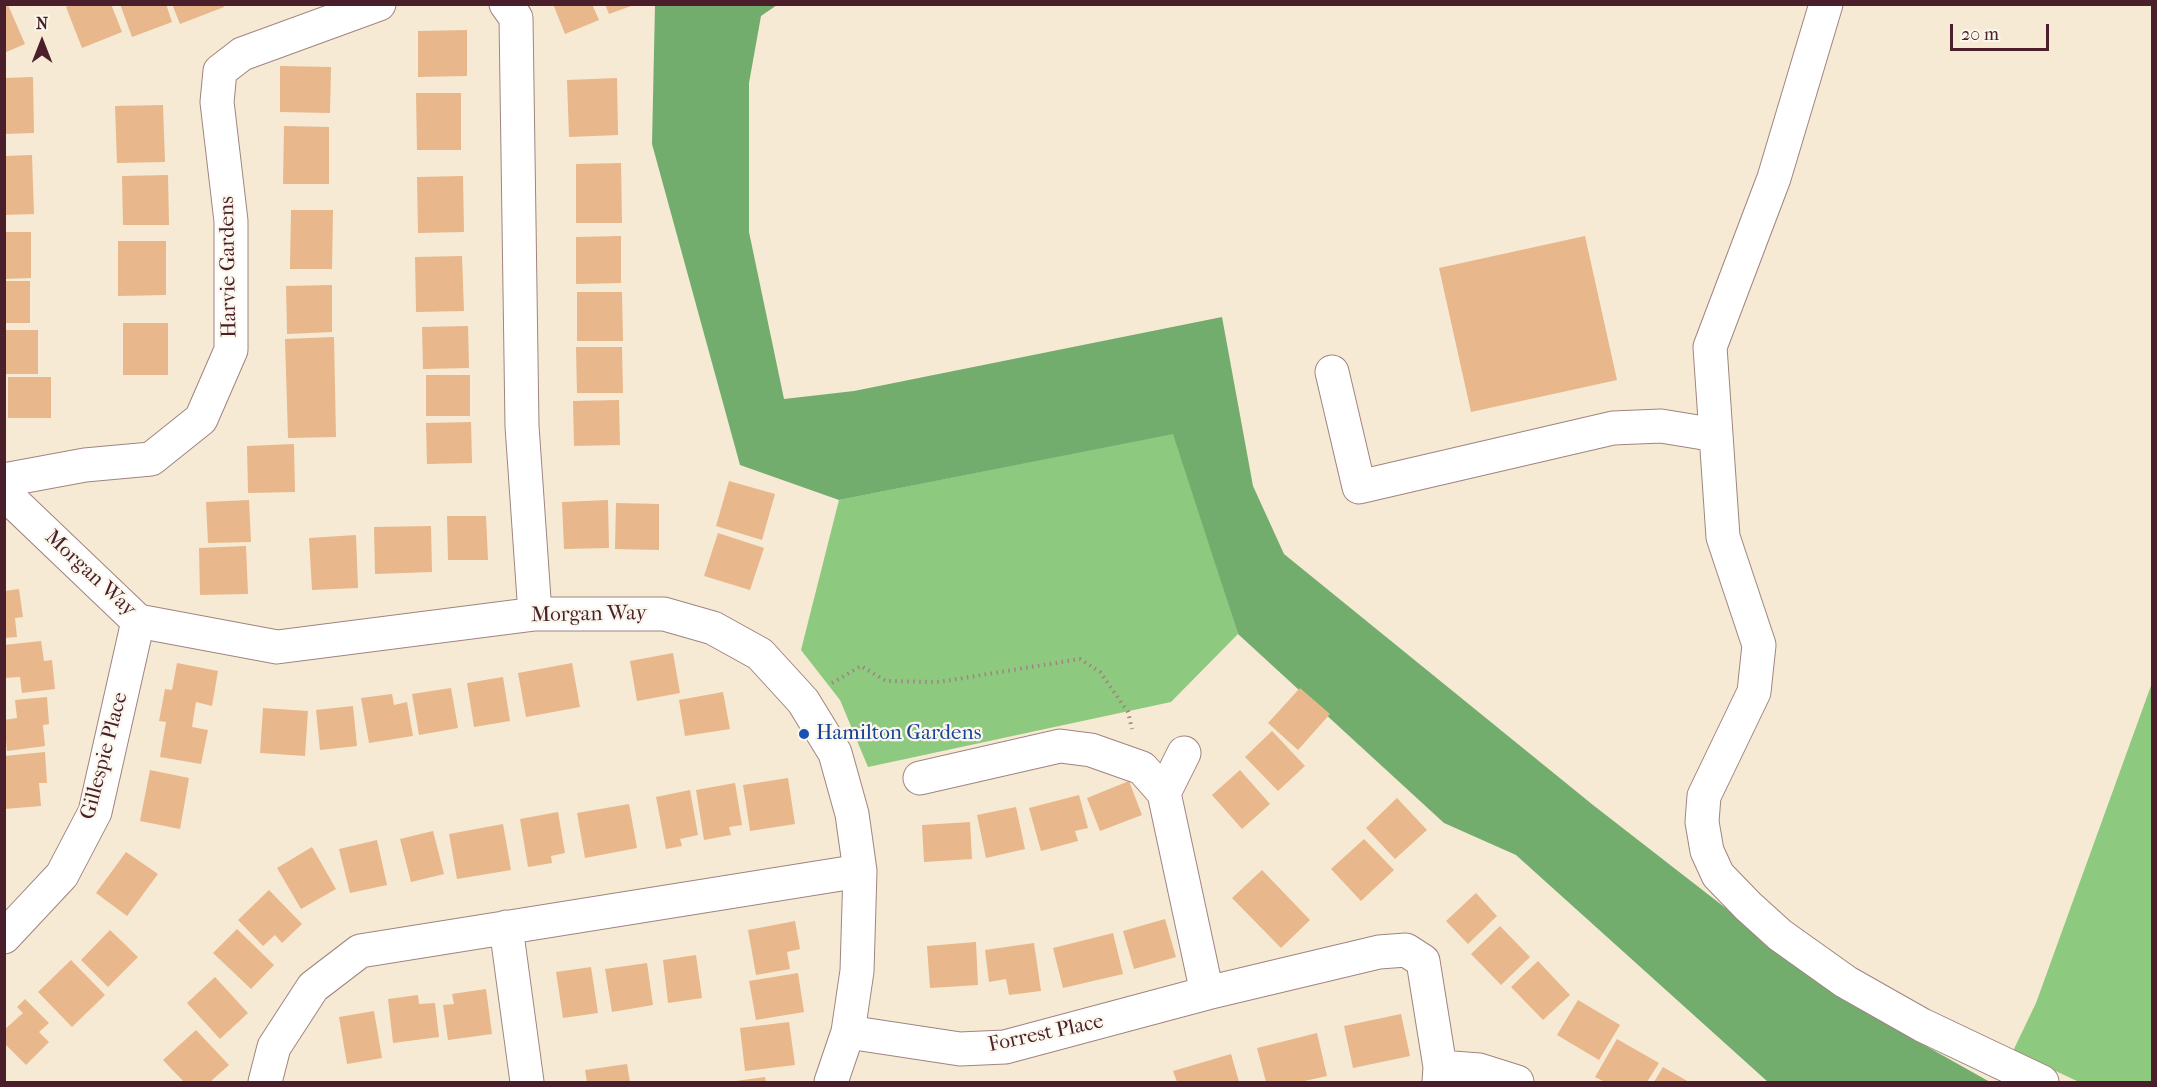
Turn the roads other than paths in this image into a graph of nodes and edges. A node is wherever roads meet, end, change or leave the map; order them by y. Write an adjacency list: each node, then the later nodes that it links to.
1 (380, 4): 6 (street, Harvie Gardens)
2 (506, 4): 8 (street)
3 (1826, 4): 5 (street)
4 (1332, 372): 5 (street)
5 (1716, 435): 23 (street)
6 (4, 480)
7 (4, 493): 9 (street, Morgan Way)
8 (535, 614): 9 (street, Morgan Way); 13 (street, Morgan Way)
9 (138, 621): 15 (street, Gillespie Place)
10 (1184, 753): 12 (street)
11 (920, 778): 12 (street)
12 (1164, 793): 16 (street)
13 (860, 872): 14 (street); 17 (street, Morgan Way)
14 (506, 927): 19 (street); 20 (street)
15 (4, 937)
16 (1207, 993): 17 (street, Forrest Place); 18 (street, Forrest Place)
17 (848, 1032): 21 (street, Morgan Way)
18 (1439, 1075): 22 (street, Forrest Place)
19 (265, 1083)
20 (527, 1083)
21 (831, 1083)
22 (1517, 1083)
23 (2042, 1083)

